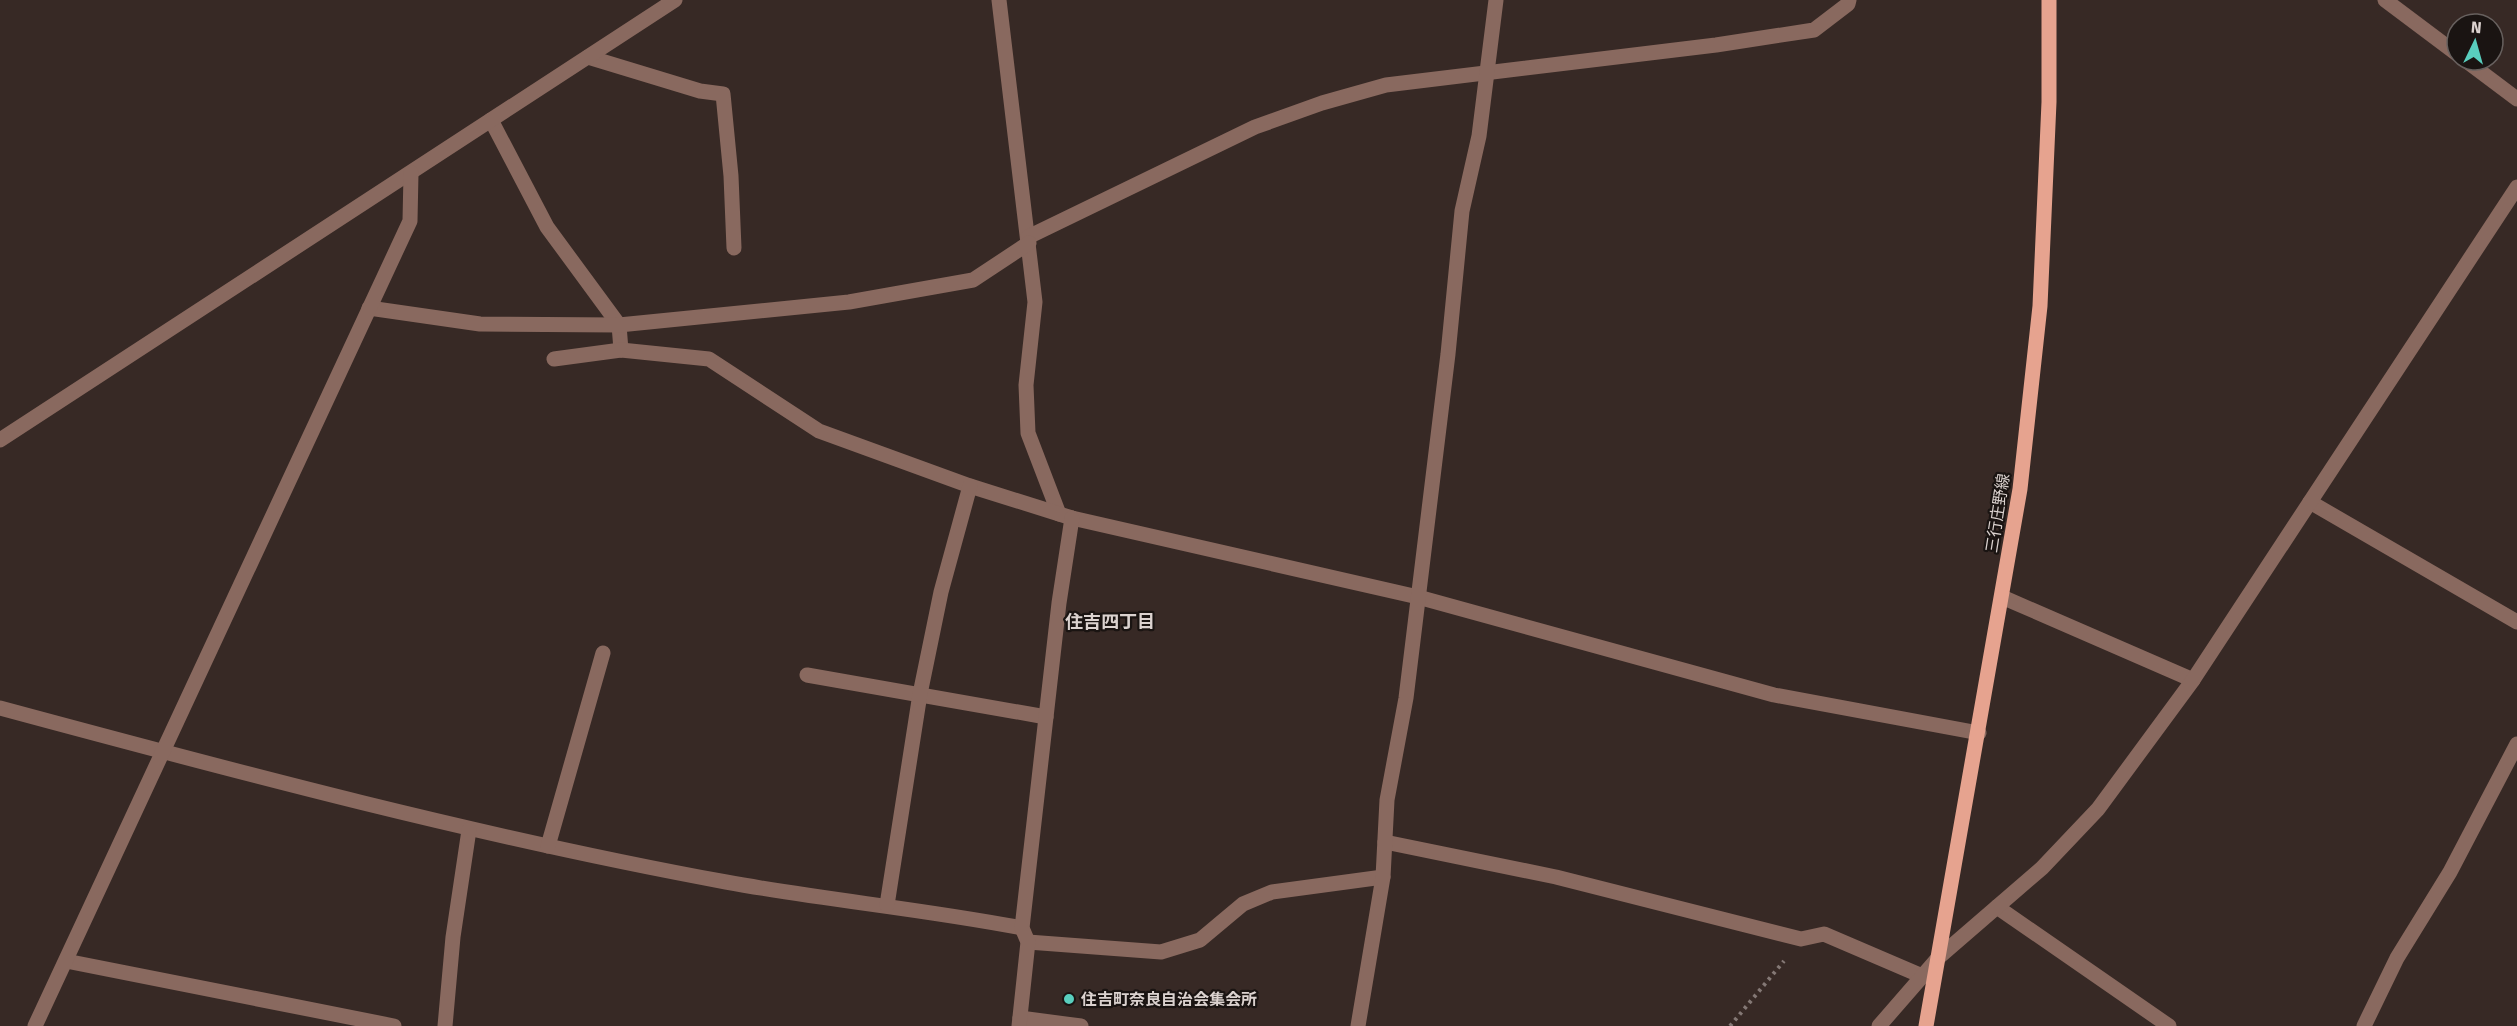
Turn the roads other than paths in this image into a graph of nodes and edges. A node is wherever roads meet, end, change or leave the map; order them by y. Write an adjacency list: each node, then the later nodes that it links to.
1 (675, 0): 8 (street)
2 (999, 0): 15 (street)
3 (1496, 0): 10 (street)
4 (1849, 0): 10 (street)
5 (2049, 0): 26 (main road, 三行庄野線)
6 (2385, 0): 7 (street)
7 (2445, 45)
8 (588, 57): 12 (street); 16 (street)
9 (2481, 72): 11 (street)
10 (1487, 73): 15 (street); 25 (street)
11 (2517, 99)
12 (491, 120): 13 (street); 18 (street)
13 (411, 173): 17 (street); 21 (street)
14 (2517, 187): 23 (street)
15 (1029, 240): 18 (street); 24 (street)
16 (734, 248)
17 (369, 309): 18 (street); 36 (street)
18 (619, 325): 19 (street)
19 (621, 350): 20 (street); 22 (street)
20 (554, 359)
21 (0, 440)
22 (970, 486): 24 (street); 31 (street)
23 (2310, 502): 27 (street); 30 (street)
24 (1066, 516): 25 (street); 33 (street)
25 (1418, 597): 34 (street); 38 (street)
26 (2002, 597): 30 (street); 34 (main road, 三行庄野線)
27 (2517, 622)
28 (603, 653): 39 (street)
29 (807, 675): 31 (street)
30 (2193, 680): 42 (street)
31 (920, 694): 33 (street); 41 (street)
32 (0, 708): 36 (street)
33 (1046, 717): 43 (street)
34 (1979, 734): 44 (main road, 三行庄野線)
35 (2517, 744): 56 (street)
36 (163, 752): 37 (street); 45 (street)
37 (469, 830): 39 (street); 50 (street)
38 (1385, 842): 40 (street); 46 (street)
39 (548, 846): 41 (street)
40 (1383, 877): 43 (street); 52 (street)
41 (887, 906): 43 (street)
42 (1997, 907): 44 (street); 55 (street)
43 (1025, 935): 47 (street)
44 (1939, 957): 46 (street); 54 (main road, 三行庄野線)
45 (66, 961): 48 (street); 49 (street)
46 (1922, 976): 53 (street)
47 (1020, 1022): 51 (street)
48 (35, 1026)
49 (394, 1026)
50 (446, 1026)
51 (1081, 1026)
52 (1358, 1026)
53 (1879, 1026)
54 (1926, 1026)
55 (2169, 1026)
56 (2364, 1026)

